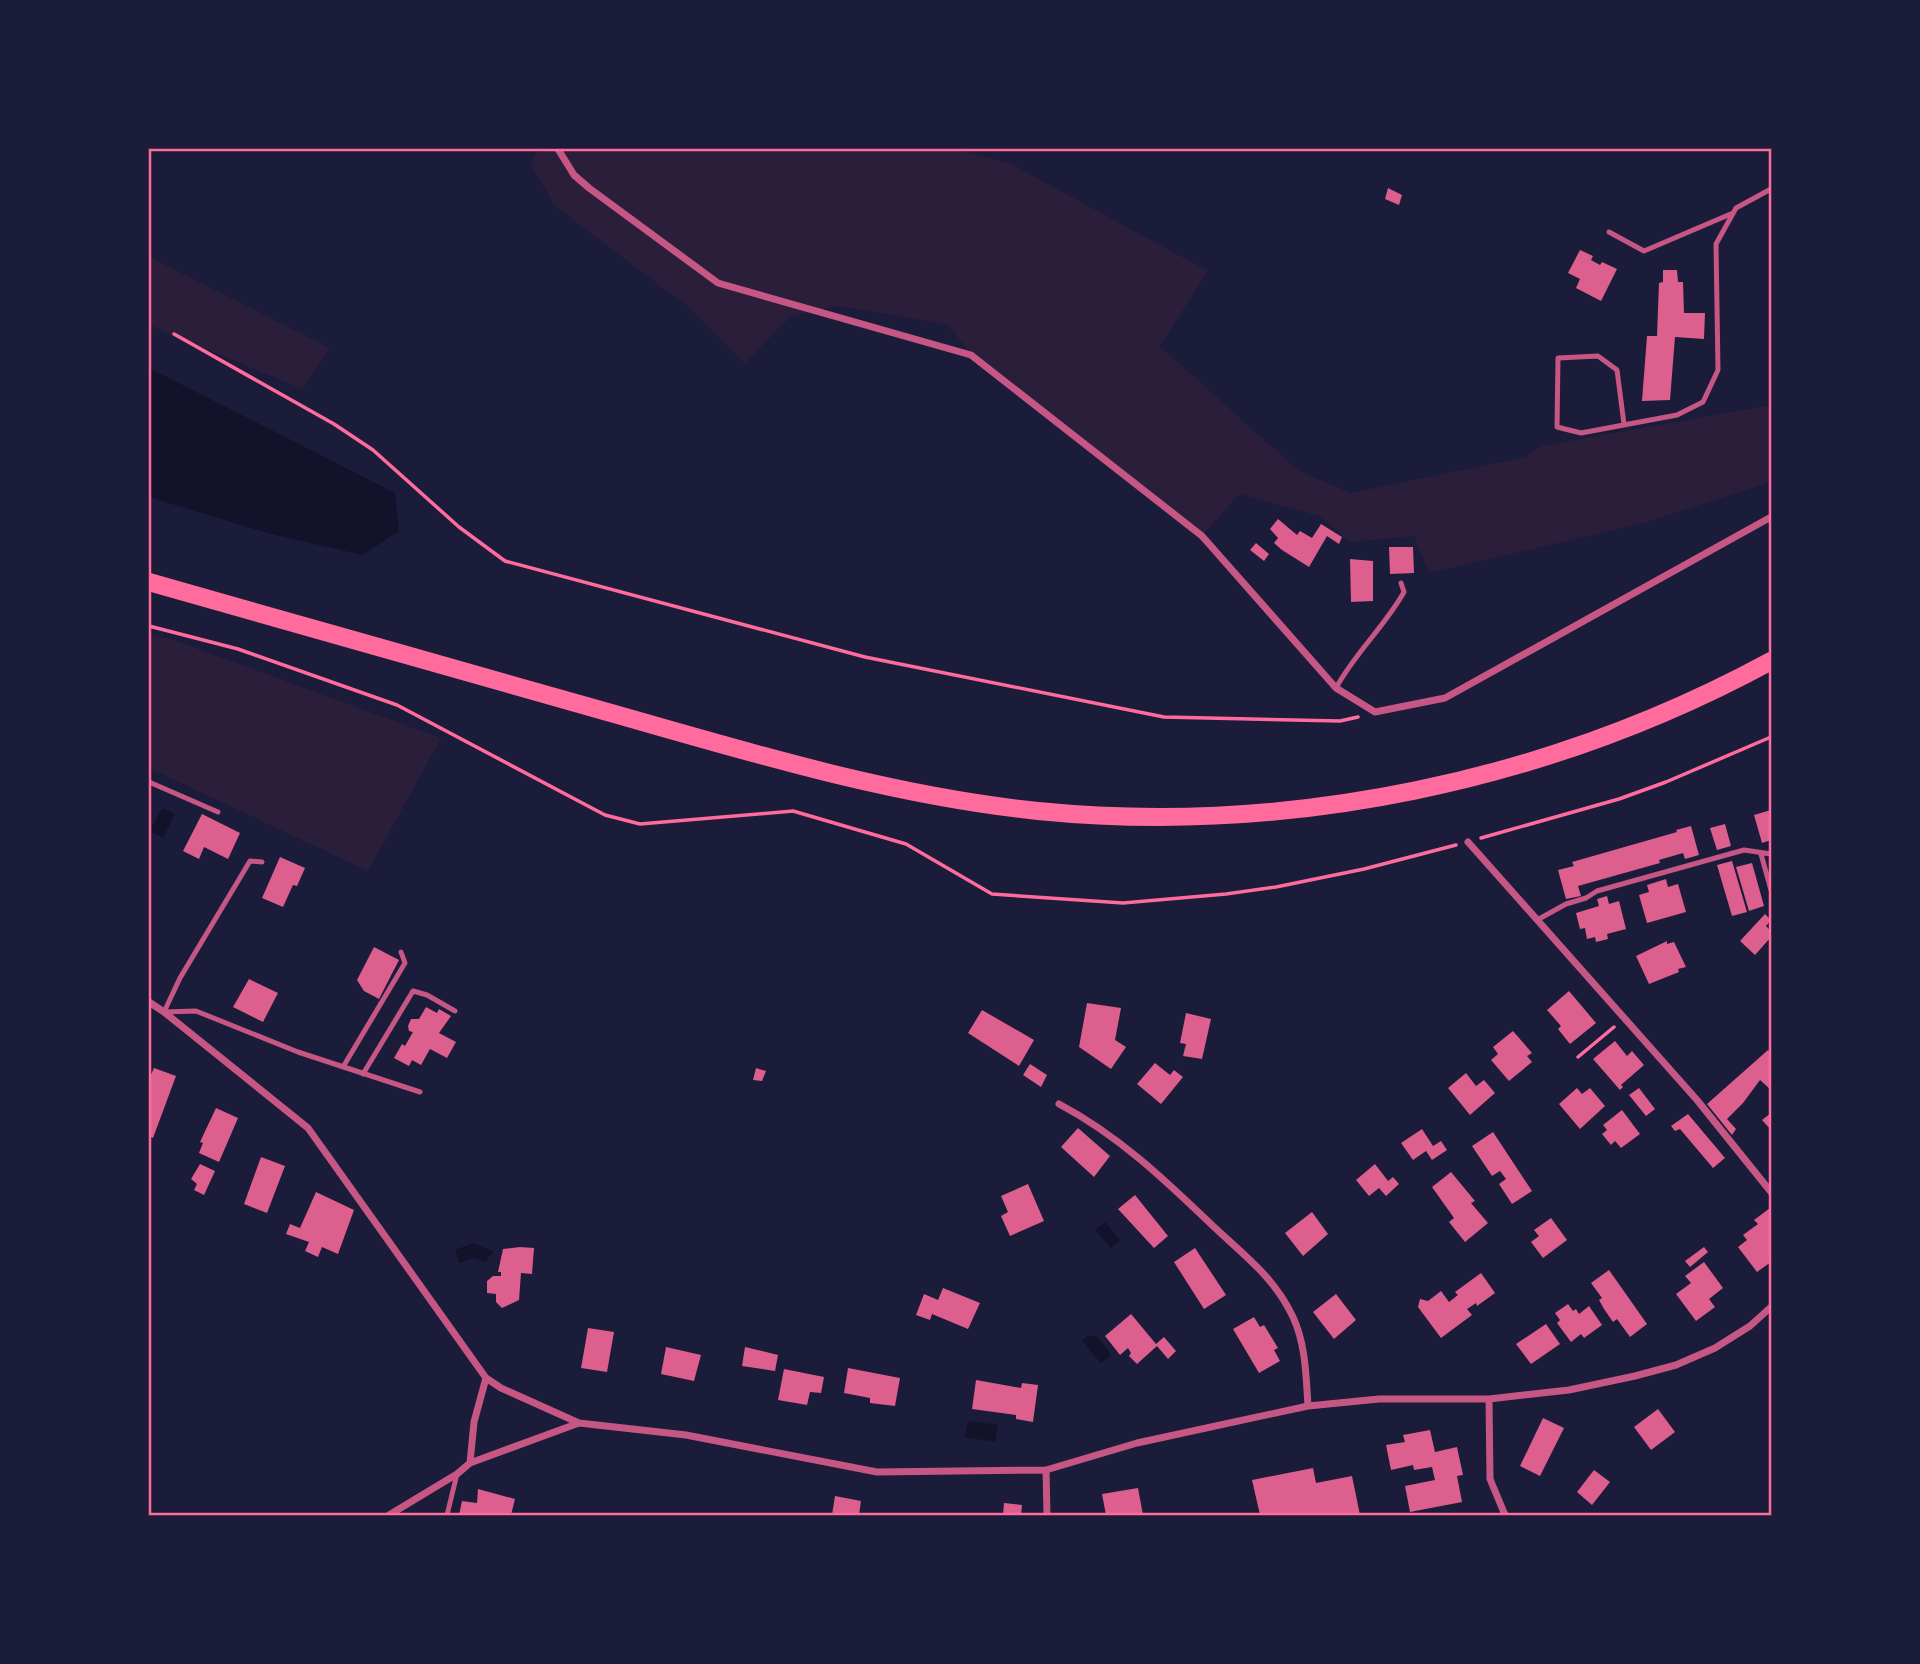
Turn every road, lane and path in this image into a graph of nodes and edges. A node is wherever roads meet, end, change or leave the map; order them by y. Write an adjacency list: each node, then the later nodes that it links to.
1 (558, 149): 11 (street)
2 (1771, 189): 3 (lane)
3 (1733, 213): 4 (lane); 6 (lane)
4 (1609, 232)
5 (174, 334): 12 (path)
6 (1624, 424): 6 (lane)
7 (1771, 517): 11 (street)
8 (149, 582): 10 (main road)
9 (1401, 583): 11 (lane)
10 (1771, 661)
11 (1336, 688)
12 (1340, 721)
13 (149, 782): 14 (lane)
14 (218, 812)
15 (1468, 842): 20 (street)
16 (1761, 854): 17 (lane); 19 (lane); 20 (lane)
17 (1771, 854)
18 (262, 862): 24 (lane)
19 (1771, 890)
20 (1537, 920): 25 (street)
21 (401, 952): 27 (lane)
22 (149, 1002): 24 (street)
23 (455, 1011): 28 (lane)
24 (164, 1012): 27 (lane); 33 (street)
25 (1624, 1018): 26 (path); 31 (street)
26 (1578, 1057)
27 (343, 1067): 28 (lane)
28 (363, 1073): 29 (lane)
29 (419, 1092)
30 (1059, 1104): 35 (street)
31 (1771, 1192)
32 (1771, 1307): 34 (street)
33 (486, 1378): 36 (street); 37 (street)
34 (1489, 1399): 35 (street); 43 (street)
35 (1308, 1406): 38 (street)
36 (579, 1423): 37 (street); 38 (street)
37 (470, 1463): 39 (street)
38 (1046, 1470): 42 (street)
39 (457, 1474): 40 (street); 41 (lane)
40 (389, 1515)
41 (447, 1515)
42 (1047, 1515)
43 (1505, 1515)

